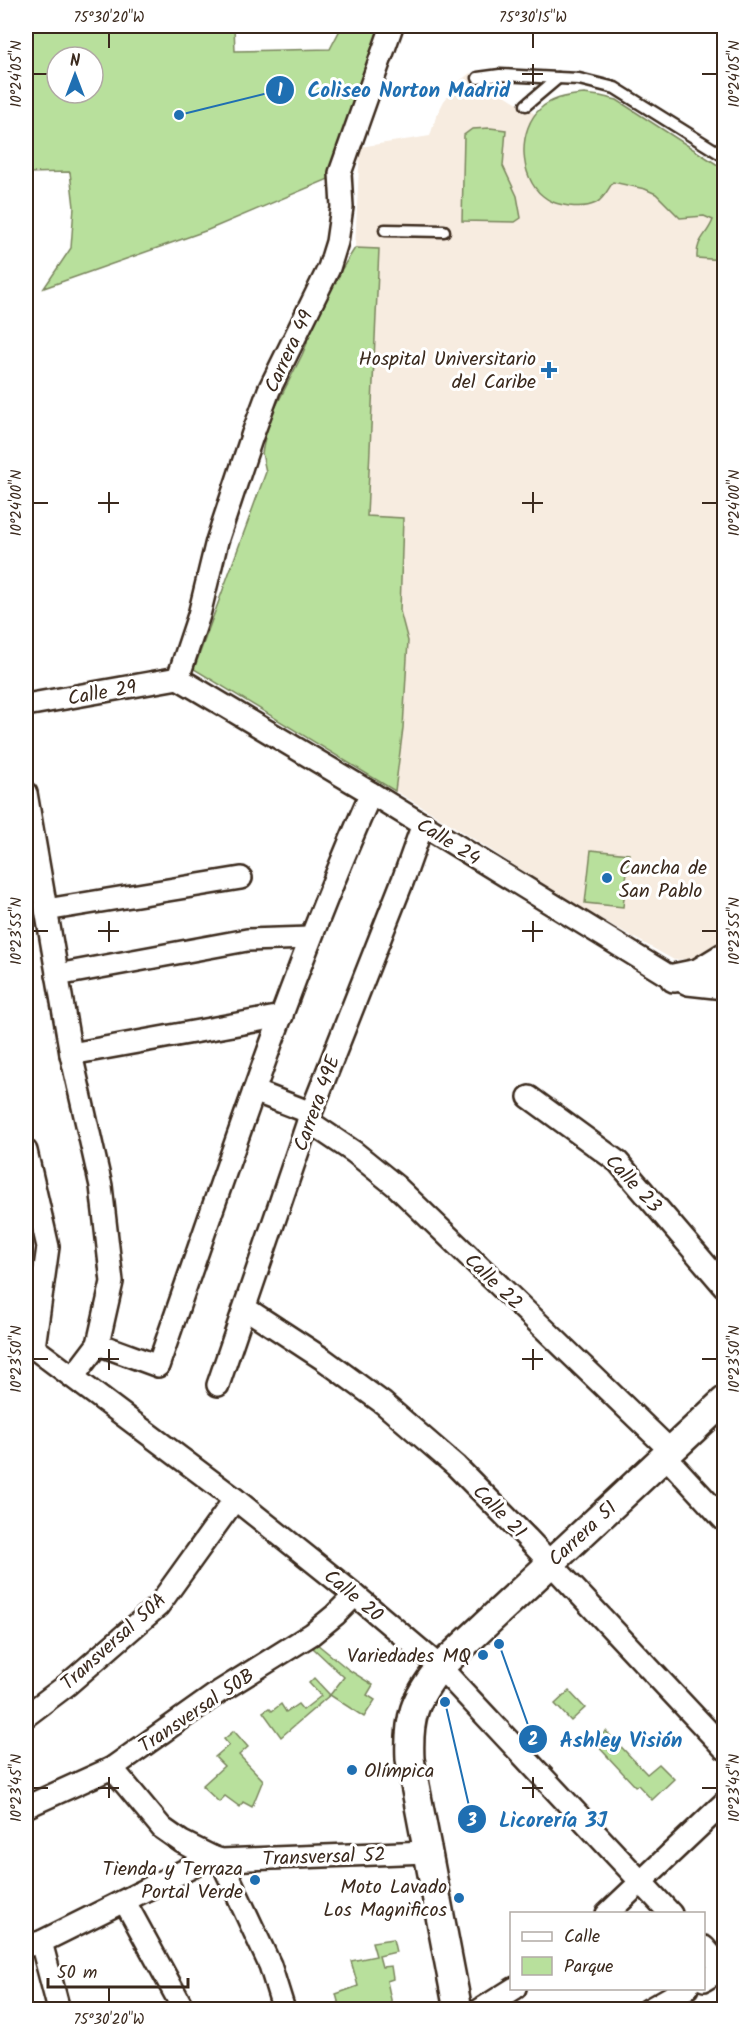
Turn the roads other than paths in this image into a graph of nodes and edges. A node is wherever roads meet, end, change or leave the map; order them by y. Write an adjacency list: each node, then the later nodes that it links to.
1 (392, 26): 8 (street, Carrera 49)
2 (478, 78): 3 (lane)
3 (558, 78): 4 (lane); 5 (lane)
4 (526, 105)
5 (724, 156)
6 (385, 230): 7 (lane)
7 (444, 231)
8 (178, 678): 9 (street, Calle 29); 10 (street, Calle 24)
9 (26, 705)
10 (371, 793): 12 (street, Calle 24); 15 (street)
11 (26, 794): 14 (street)
12 (423, 824): 18 (street, Calle 24); 24 (street, Carrera 49E)
13 (241, 878): 14 (street)
14 (46, 910): 17 (street)
15 (310, 938): 17 (street); 20 (street)
16 (724, 957): 18 (street)
17 (57, 975): 21 (street)
18 (674, 978): 19 (street, Calle 24)
19 (724, 988)
20 (282, 1016): 21 (street); 22 (street)
21 (71, 1054): 30 (street)
22 (254, 1090): 24 (street, Calle 22); 30 (street)
23 (529, 1097): 27 (street, Calle 23)
24 (309, 1117): 28 (street, Carrera 49E); 34 (street, Calle 22)
25 (26, 1151): 26 (street)
26 (30, 1188): 29 (street)
27 (724, 1286)
28 (245, 1308): 32 (street, Carrera 49E); 37 (street, Calle 21)
29 (29, 1344): 31 (street, Calle 20)
30 (98, 1344): 31 (street)
31 (73, 1377): 35 (street, Calle 20)
32 (218, 1385)
33 (724, 1401): 34 (street, Carrera 51)
34 (668, 1453): 36 (street, Calle 22); 37 (street, Carrera 51)
35 (235, 1499): 38 (street, Calle 20); 40 (street, Transversal 50A)
36 (724, 1520)
37 (550, 1563): 39 (street, Carrera 51); 41 (street, Calle 21)
38 (355, 1595): 39 (street, Calle 20); 42 (street, Transversal 50B)
39 (440, 1667): 45 (street, Carrera 51); 47 (street, Calle 20)
40 (26, 1716)
41 (724, 1748)
42 (112, 1768): 44 (street, Transversal 50B); 46 (street)
43 (724, 1803): 47 (street)
44 (26, 1807)
45 (428, 1852): 46 (street, Transversal 52); 60 (street, Carrera 51)
46 (217, 1858): 48 (street, Transversal 52); 59 (street)
47 (640, 1882): 49 (street); 50 (street, Calle 20)
48 (125, 1902): 51 (street, Transversal 52); 58 (street)
49 (609, 1912)
50 (669, 1912)
51 (33, 1944): 57 (street)
52 (705, 1948): 53 (street)
53 (724, 1969): 54 (street)
54 (705, 1979)
55 (514, 1990): 61 (street)
56 (685, 1990): 62 (street)
57 (59, 2010)
58 (184, 2010)
59 (284, 2010)
60 (458, 2010)
61 (480, 2010)
62 (648, 2010)

